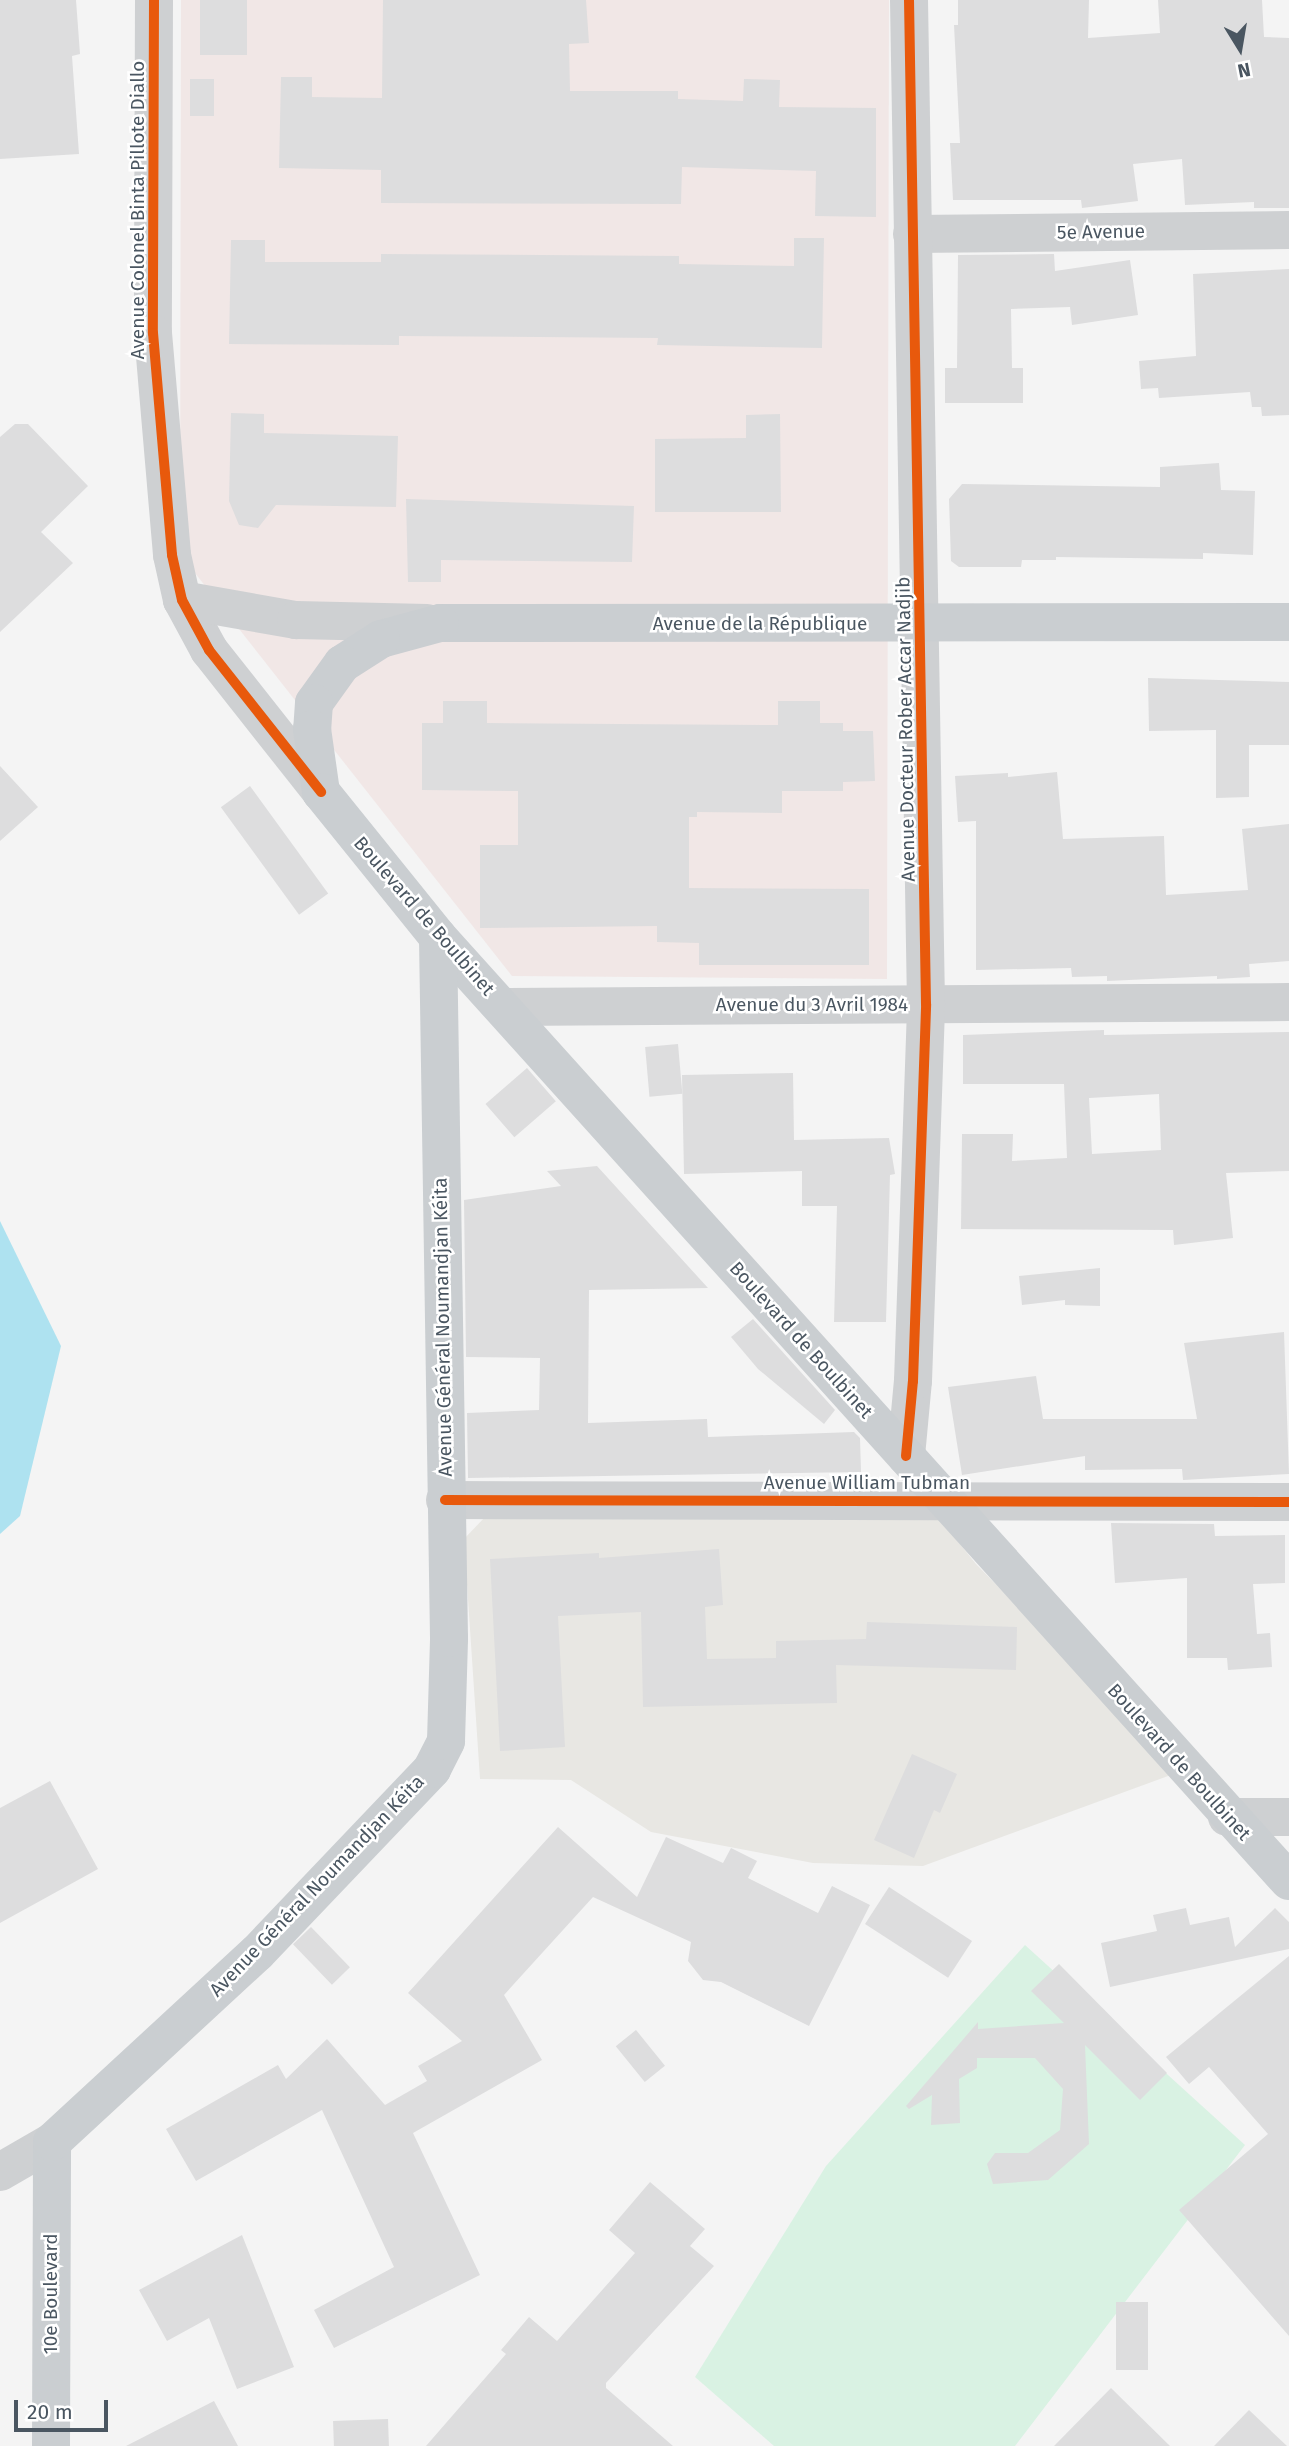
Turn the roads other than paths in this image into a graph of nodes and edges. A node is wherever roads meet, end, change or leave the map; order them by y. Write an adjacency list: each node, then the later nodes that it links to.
1 (154, 0): 5 (street, Avenue Colonel Binta Pillote Diallo)
2 (909, 0): 4 (street, Avenue Docteur Rober Accar Nadjib)
3 (1289, 230): 4 (street, 5e Avenue)
4 (912, 234): 8 (street, Avenue Docteur Rober Accar Nadjib)
5 (182, 600): 7 (street, Avenue de la République); 9 (street, Avenue Colonel Binta Pillote Diallo)
6 (1289, 622): 8 (main road, Avenue de la République)
7 (440, 624): 8 (main road, Avenue de la République); 9 (main road, Avenue de la République)
8 (923, 624): 12 (street, Avenue Docteur Rober Accar Nadjib)
9 (321, 792): 10 (main road, Boulevard de Boulbinet)
10 (438, 937): 13 (main road, Boulevard de Boulbinet); 15 (main road, Avenue Général Noumandjan Kéita)
11 (1289, 1002): 12 (street, Avenue du 3 Avril 1984)
12 (926, 1004): 13 (street, Avenue du 3 Avril 1984); 14 (street, Avenue Docteur Rober Accar Nadjib)
13 (502, 1007): 14 (main road, Boulevard de Boulbinet)
14 (906, 1456): 16 (main road, Boulevard de Boulbinet)
15 (445, 1500): 16 (street, Avenue William Tubman); 21 (main road, Avenue Général Noumandjan Kéita)
16 (945, 1500): 17 (street, Avenue William Tubman); 18 (main road, Boulevard de Boulbinet)
17 (1289, 1502)
18 (1227, 1817): 19 (street); 20 (main road, Boulevard de Boulbinet)
19 (1289, 1817)
20 (1289, 1881)
21 (52, 2142): 22 (street); 23 (main road, 10e Boulevard)
22 (0, 2172)
23 (51, 2446)

